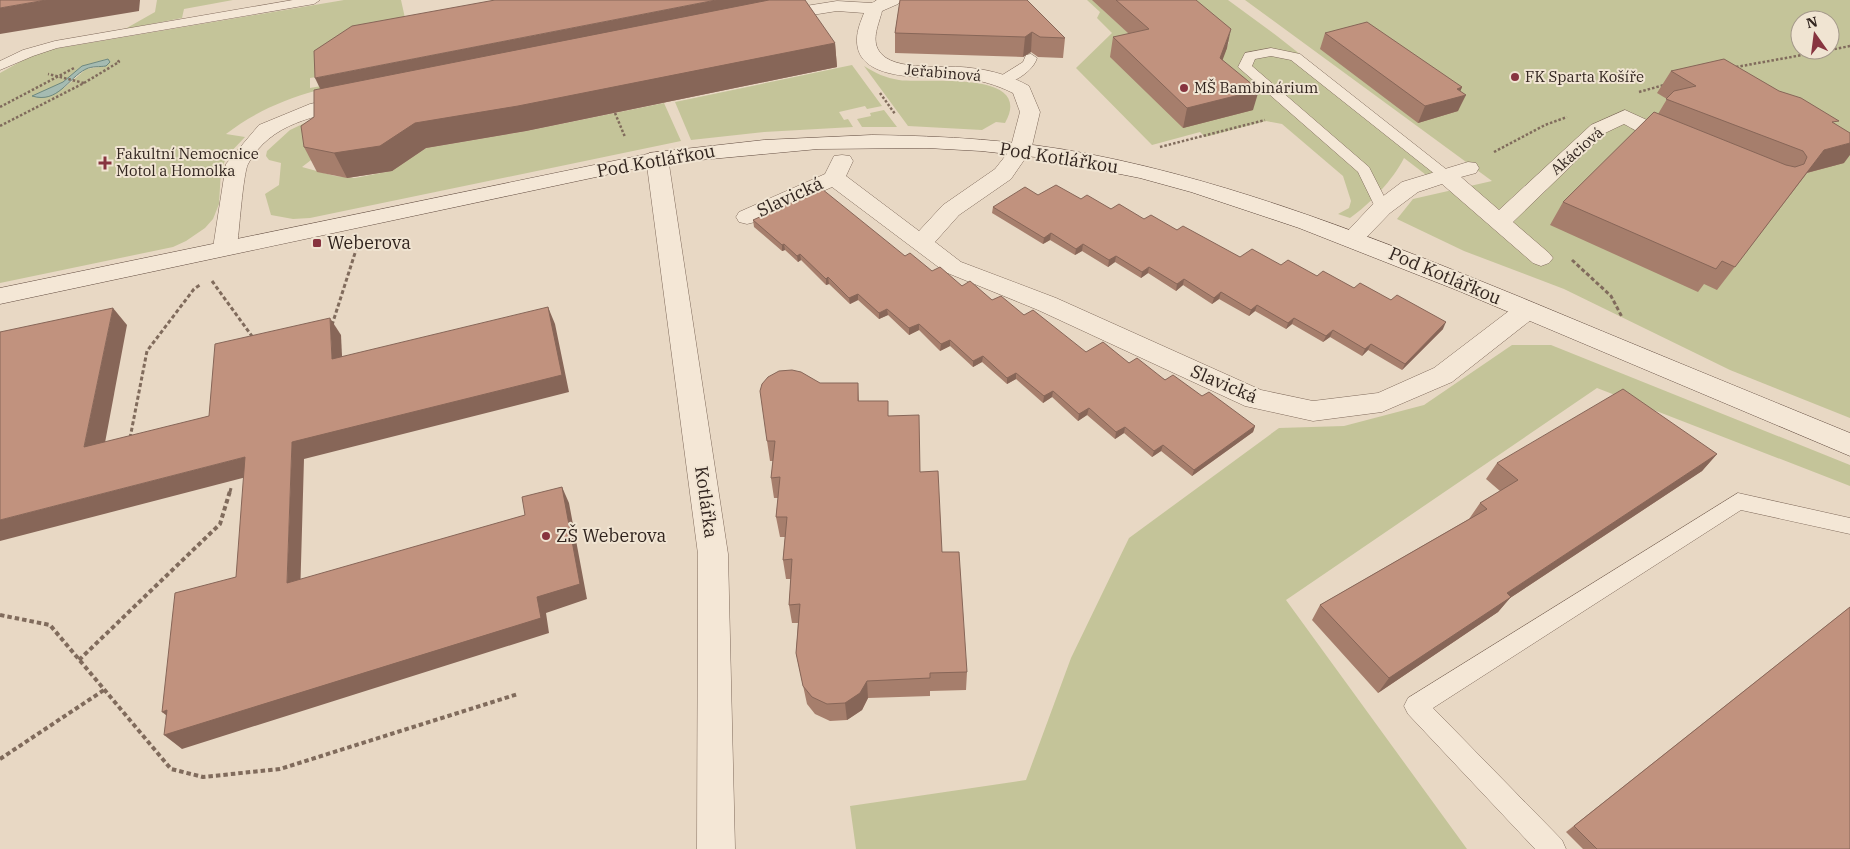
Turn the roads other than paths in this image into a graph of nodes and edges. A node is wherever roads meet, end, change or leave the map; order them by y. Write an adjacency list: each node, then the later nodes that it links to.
1 (314, 0): 6 (lane)
2 (892, 0): 3 (street)
3 (874, 8): 4 (street); 7 (street, Jeřabinová)
4 (752, 21)
5 (1031, 58): 7 (lane)
6 (0, 66)
7 (1004, 80): 10 (street, Jeřabinová)
8 (365, 98): 19 (street)
9 (1697, 149): 16 (street, Akáciová)
10 (1020, 150): 11 (street, Pod Kotlářkou); 17 (street, Pod Kotlářkou); 18 (street)
11 (657, 158): 19 (street, Pod Kotlářkou); 25 (street, Kotlářka)
12 (1468, 168): 13 (street)
13 (1446, 176): 14 (street); 14 (lane); 16 (street)
14 (1382, 208): 17 (street)
15 (747, 217): 18 (street, Slavická)
16 (1500, 222): 20 (street)
17 (1353, 238): 22 (street, Pod Kotlářkou)
18 (921, 243): 22 (street, Slavická)
19 (226, 248): 21 (street)
20 (1542, 258)
21 (0, 296)
22 (1527, 310): 23 (street, Pod Kotlářkou)
23 (1850, 445)
24 (1850, 526): 26 (lane)
25 (716, 849)
26 (1553, 849)

